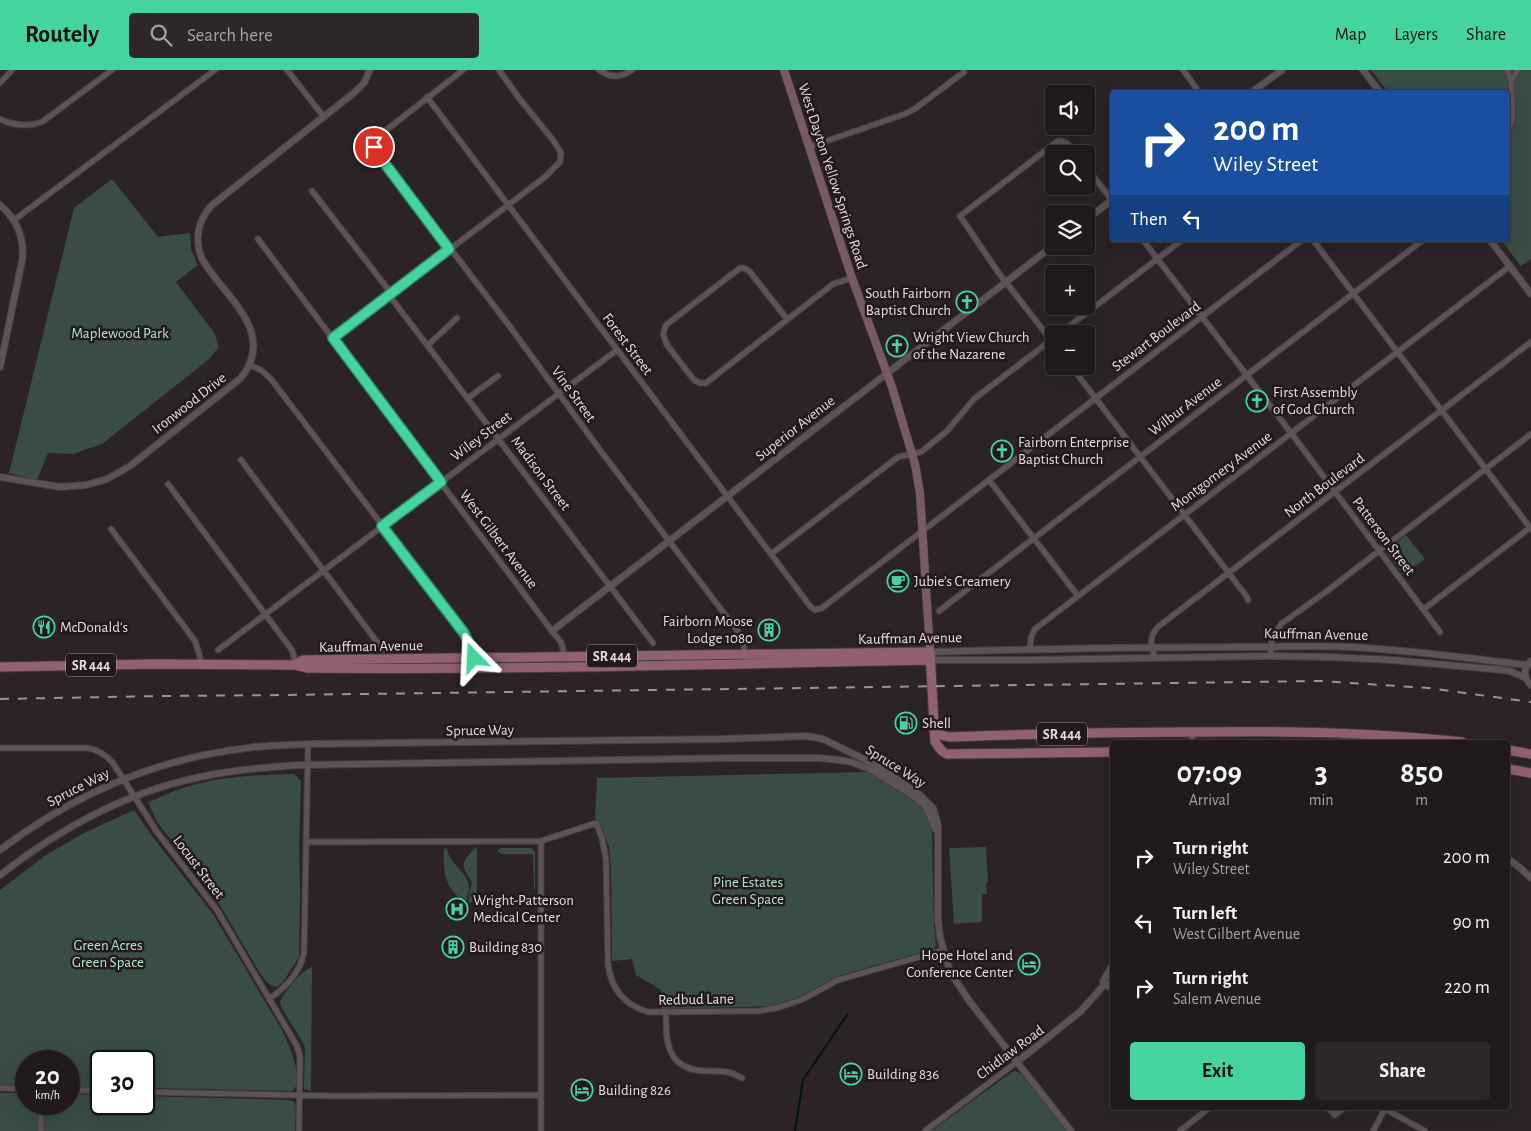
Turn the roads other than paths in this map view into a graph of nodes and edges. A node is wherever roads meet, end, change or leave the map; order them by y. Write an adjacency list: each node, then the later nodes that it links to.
1 (12, 70): 18 (street)
2 (112, 70): 24 (street)
3 (288, 70): 23 (street)
4 (370, 70): 23 (street)
5 (462, 70): 22 (street)
6 (499, 70): 35 (street)
7 (599, 70): 8 (street)
8 (632, 70)
9 (784, 70): 28 (main road, West Dayton Yellow Springs Road)
10 (1183, 70): 19 (street)
11 (1282, 70): 20 (street)
12 (1363, 70): 21 (street)
13 (1507, 70): 17 (street)
14 (1518, 70): 17 (street)
15 (212, 71): 37 (street)
16 (964, 72): 28 (street)
17 (1511, 81): 25 (street)
18 (0, 83)
19 (1198, 90)
20 (1255, 90)
21 (1376, 90)
22 (427, 97): 35 (street, Forest Street); 45 (street, Vine Street)
23 (324, 118): 65 (street)
24 (0, 119)
25 (1510, 126)
26 (1052, 145): 27 (street)
27 (1068, 145)
28 (809, 147): 49 (main road, West Dayton Yellow Springs Road)
29 (1045, 150): 50 (street)
30 (1095, 178): 32 (street)
31 (312, 191): 52 (street, Madison Street)
32 (1110, 197)
33 (1110, 202): 36 (street)
34 (0, 205): 37 (street)
35 (508, 205): 45 (street); 63 (street, Forest Street)
36 (1095, 213)
37 (14, 220): 66 (street)
38 (258, 239): 59 (street, West Gilbert Avenue)
39 (1145, 242): 47 (street, Patterson Street)
40 (1179, 242): 47 (street)
41 (1299, 242): 54 (street, Stewart Boulevard)
42 (1315, 242): 51 (street)
43 (1420, 242): 51 (street, Wilbur Avenue)
44 (1492, 242): 48 (street)
45 (449, 249): 52 (street); 71 (street, Vine Street)
46 (1045, 252): 50 (street, Superior Avenue)
47 (1157, 258): 54 (street, Patterson Street); 57 (street)
48 (1510, 266): 53 (street); 64 (street, Montgomery Avenue)
49 (852, 278): 56 (street); 67 (main road, West Dayton Yellow Springs Road)
50 (1006, 282): 58 (street); 67 (street, Superior Avenue)
51 (1353, 293): 64 (street); 69 (street, Wilbur Avenue)
52 (390, 294): 59 (street); 61 (street, Madison Street)
53 (1531, 294)
54 (1202, 317): 69 (street, Patterson Street); 73 (street, Stewart Boulevard)
55 (457, 318): 61 (street)
56 (787, 319): 56 (street)
57 (1071, 325)
58 (1045, 330)
59 (333, 338): 84 (street, West Gilbert Avenue)
60 (1531, 342): 74 (street, North Boulevard)
61 (428, 345): 72 (street, Madison Street)
62 (1045, 346): 78 (street)
63 (617, 350): 71 (street, Wiley Street); 87 (street, Forest Street)
64 (1398, 351): 74 (street); 75 (street, Montgomery Avenue)
65 (249, 365): 82 (street, Ironwood Drive); 89 (street)
66 (0, 367)
67 (887, 374): 78 (main road, West Dayton Yellow Springs Road); 87 (street, Superior Avenue)
68 (1078, 375): 73 (street)
69 (1247, 375): 75 (street, Patterson Street); 79 (street, Wilbur Avenue)
70 (498, 376): 72 (street)
71 (558, 394): 77 (street, Wiley Street); 94 (street, Vine Street)
72 (468, 398): 77 (street, Madison Street)
73 (1095, 398): 79 (street); 83 (street, Stewart Boulevard)
74 (1442, 410): 81 (street); 86 (street, North Boulevard)
75 (1291, 433): 86 (street, Patterson Street); 88 (street, Montgomery Avenue)
76 (1531, 434): 81 (street)
77 (499, 438): 84 (street, Wiley Street); 99 (street, Madison Street)
78 (912, 454): 92 (main road, West Dayton Yellow Springs Road); 96 (street)
79 (1140, 456): 88 (street); 93 (street, Wilbur Avenue)
80 (241, 460): 97 (street)
81 (1486, 469): 90 (street); 95 (street)
82 (0, 476)
83 (989, 480): 92 (street, Stewart Boulevard); 93 (street)
84 (441, 482): 89 (street, Wiley Street); 106 (street, West Gilbert Avenue)
85 (168, 484): 105 (street)
86 (1335, 492): 95 (street, Patterson Street); 98 (street, North Boulevard)
87 (728, 495): 94 (street, Superior Avenue); 96 (street, Forest Street)
88 (1185, 515): 98 (street); 100 (street, Montgomery Avenue)
89 (382, 526): 97 (street, Wiley Street); 119 (street)
90 (1531, 528): 103 (street)
91 (111, 529): 121 (street)
92 (923, 530): 102 (street, Stewart Boulevard); 114 (main road, West Dayton Yellow Springs Road)
93 (1033, 538): 100 (street); 104 (street, Wilbur Avenue)
94 (669, 541): 99 (street, Superior Avenue); 118 (street, Vine Street)
95 (1379, 551): 103 (street, Patterson Street); 110 (street)
96 (771, 554): 102 (street, Forest Street)
97 (324, 570): 105 (street, Wiley Street); 112 (street)
98 (1229, 573): 101 (street); 109 (street, North Boulevard)
99 (610, 585): 106 (street, Superior Avenue); 108 (street, Madison Street)
100 (1078, 596): 113 (street, Montgomery Avenue)
101 (1248, 600)
102 (810, 606)
103 (1424, 609): 107 (street, Patterson Street)
104 (939, 611)
105 (265, 614): 111 (street, Wiley Street); 122 (street)
106 (552, 631): 116 (street, West Gilbert Avenue)
107 (1440, 632)
108 (653, 643)
109 (1152, 647): 110 (street, Kauffman Avenue); 113 (street, Kauffman Avenue); 117 (street)
110 (1270, 647): 115 (street); 120 (street, Kauffman Avenue)
111 (218, 650)
112 (383, 650)
113 (1030, 650): 114 (street, Kauffman Avenue)
114 (930, 656): 117 (street, Kauffman Avenue); 118 (main road, Kauffman Avenue / SR 444); 127 (main road, West Dayton Yellow Springs Road / SR 444)
115 (1270, 656): 117 (street, Kauffman Avenue); 125 (street, Kauffman Avenue)
116 (565, 657): 118 (main road, Kauffman Avenue / SR 444); 119 (main road, Kauffman Avenue / SR 444); 123 (street, West Gilbert Avenue)
117 (1155, 658)
118 (746, 659): 123 (main road, Kauffman Avenue / SR 444)
119 (474, 663): 122 (main road, Kauffman Avenue / SR 444); 123 (main road, Kauffman Avenue / SR 444)
120 (1529, 663): 125 (street)
121 (201, 665): 122 (main road, Kauffman Avenue / SR 444); 124 (main road, Kauffman Avenue / SR 444)
122 (295, 665)
123 (565, 666)
124 (0, 667)
125 (1526, 678): 126 (street)
126 (1531, 685)
127 (934, 730): 128 (main road, SR 444); 134 (main road, SR 444)
128 (1192, 732): 129 (street); 130 (main road, SR 444)
129 (1192, 740)
130 (1445, 740)
131 (308, 744): 136 (street); 139 (street, Spruce Way); 141 (street, Spruce Way)
132 (0, 748): 139 (street, Locust Street)
133 (1510, 750): 135 (main road)
134 (1110, 752)
135 (1531, 754)
136 (308, 765): 140 (street, Spruce Way); 141 (street, Spruce Way); 143 (street)
137 (1510, 769): 138 (main road)
138 (1531, 773)
139 (123, 778): 140 (street, Locust Street); 144 (street, Spruce Way)
140 (135, 797): 146 (street, Spruce Way); 152 (street, Locust Street)
141 (937, 837): 148 (street, Spruce Way)
142 (541, 841): 143 (street); 153 (street, Redbud Lane); 159 (street)
143 (306, 842): 152 (street)
144 (0, 850)
145 (1510, 860): 147 (street)
146 (0, 874)
147 (1531, 878)
148 (943, 950): 153 (street, Redbud Lane); 154 (street, Spruce Way)
149 (1110, 969): 151 (street, Chidlaw Road)
150 (1110, 983): 151 (street, Chidlaw Road)
151 (1104, 985): 154 (street, Chidlaw Road)
152 (270, 999): 160 (street, Locust Street)
153 (666, 1012): 155 (street)
154 (1018, 1062): 170 (street, Chidlaw Road); 171 (street, Spruce Way)
155 (742, 1078)
156 (0, 1088): 157 (street)
157 (15, 1089)
158 (155, 1092): 160 (street)
159 (541, 1095): 160 (street); 169 (street)
160 (300, 1096): 168 (street, Locust Street)
161 (1206, 1110): 172 (street)
162 (1330, 1110): 163 (street)
163 (1341, 1110)
164 (1383, 1110): 173 (street)
165 (1388, 1110): 174 (street)
166 (41, 1115): 167 (street)
167 (40, 1131)
168 (299, 1131)
169 (541, 1131)
170 (925, 1131)
171 (1071, 1131)
172 (1180, 1131)
173 (1373, 1131)
174 (1425, 1131)

